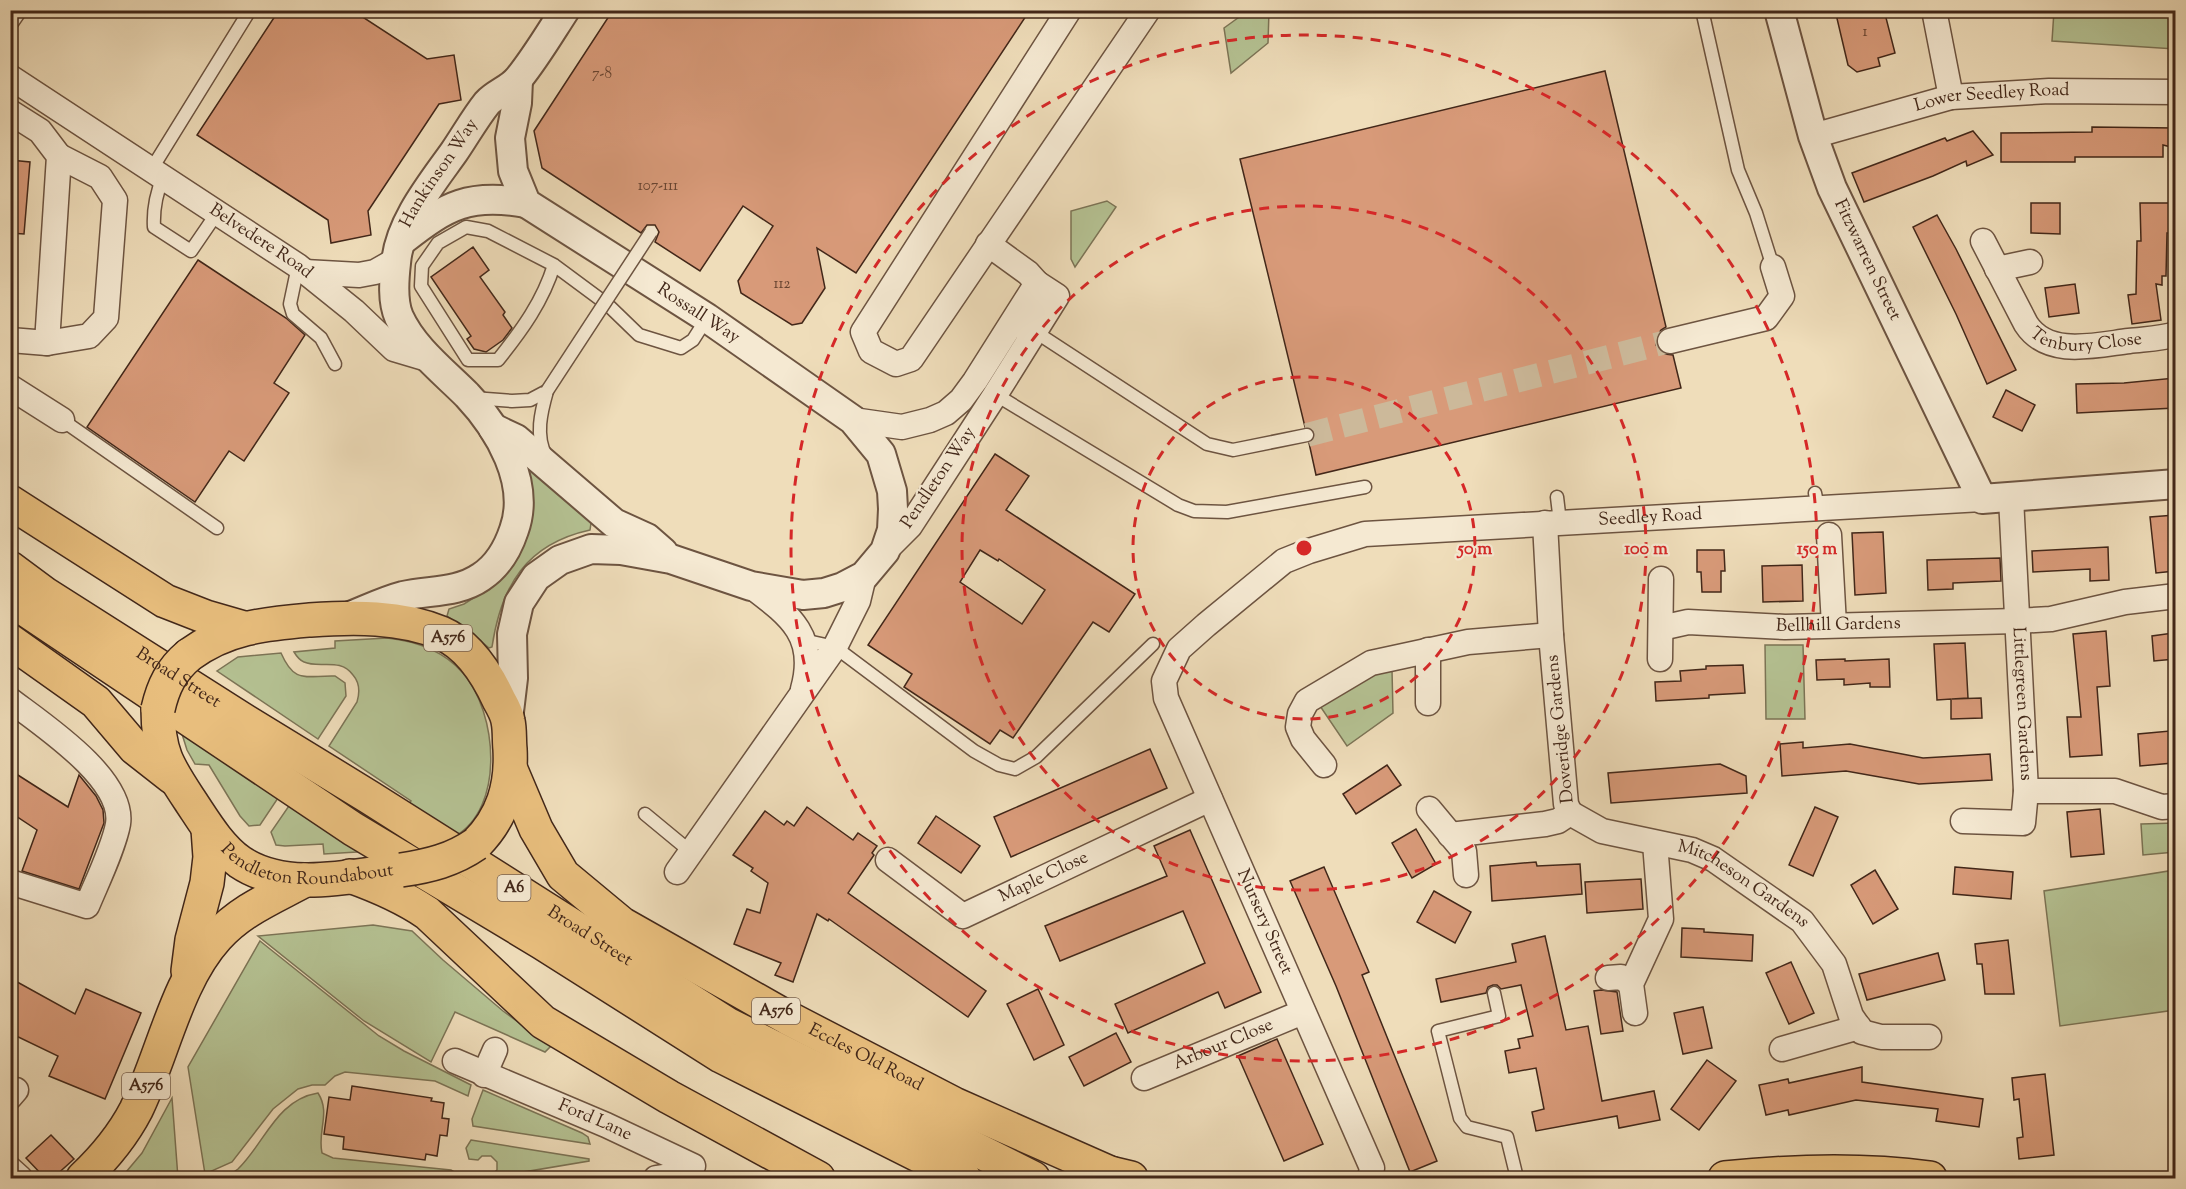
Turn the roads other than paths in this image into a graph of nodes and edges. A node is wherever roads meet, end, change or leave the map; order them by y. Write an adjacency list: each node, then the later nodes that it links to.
1 (21, 10): 9 (lane)
2 (249, 10): 17 (lane)
3 (565, 10): 11 (street, Hankinson Way)
4 (1069, 10): 22 (street)
5 (1148, 10): 22 (street)
6 (1702, 10): 26 (lane)
7 (1779, 10): 15 (street, Fitzwarren Street)
8 (1934, 10): 13 (street)
9 (10, 26)
10 (10, 77): 17 (street, Belvedere Road)
11 (518, 80): 18 (street); 23 (street, Hankinson Way)
12 (2175, 92): 13 (street, Lower Seedley Road)
13 (1951, 97): 15 (street, Lower Seedley Road)
14 (10, 112): 16 (street)
15 (1813, 136): 51 (street, Fitzwarren Street)
16 (59, 156): 34 (street); 34 (street)
17 (157, 173): 19 (street, Belvedere Road); 19 (lane)
18 (526, 203): 23 (street); 29 (street, Rossall Way)
19 (217, 213): 27 (street, Belvedere Road)
20 (651, 232): 39 (lane, bridge)
21 (1983, 241): 28 (street, Tenbury Close)
22 (988, 244): 30 (street, Pendleton Way)
23 (398, 251): 27 (street); 35 (street, Hankinson Way)
24 (2030, 262): 28 (street)
25 (554, 265): 25 (lane); 29 (lane)
26 (1773, 267): 33 (street)
27 (302, 269): 35 (street, Belvedere Road); 36 (lane)
28 (1997, 269): 31 (street, Tenbury Close)
29 (707, 318): 43 (street, Rossall Way)
30 (1025, 325): 37 (street); 40 (street, Pendleton Way); 45 (lane)
31 (2175, 334)
32 (10, 339): 34 (street)
33 (1670, 341)
34 (47, 343)
35 (431, 360): 41 (street, Belvedere Road)
36 (335, 364)
37 (975, 381): 40 (lane); 43 (street)
38 (10, 387): 42 (street)
39 (547, 391): 41 (lane); 46 (lane)
40 (995, 395): 48 (lane); 56 (street, Pendleton Way)
41 (469, 398): 44 (street, Belvedere Road)
42 (62, 420): 54 (lane)
43 (853, 420): 56 (street, Rossall Way)
44 (491, 427): 46 (street); 64 (street, Belvedere Road)
45 (1307, 435)
46 (555, 472): 57 (street)
47 (2175, 484): 50 (street, Seedley Road)
48 (1365, 487)
49 (1557, 497): 53 (lane)
50 (2011, 498): 51 (street, Seedley Road); 65 (street, Littlegreen Gardens)
51 (1982, 499): 53 (street, Seedley Road)
52 (10, 502): 67 (main road)
53 (1552, 522): 69 (street, Doveridge Gardens); 76 (street, Seedley Road)
54 (217, 528)
55 (1829, 535): 66 (street)
56 (885, 551): 59 (street, Pendleton Way)
57 (671, 559): 61 (street, Pendleton Way); 80 (street)
58 (10, 568): 119 (main road, Broad Street / A6)
59 (864, 576): 61 (street, Pendleton Way); 73 (street)
60 (1661, 579): 68 (street)
61 (751, 586): 70 (street)
62 (2175, 596): 65 (street, Bellhill Gardens)
63 (10, 599): 118 (main road, Broad Street / A6)
64 (348, 617): 67 (main road, Pendleton Roundabout / A576); 80 (main road, Pendleton Roundabout / A576)
65 (2018, 621): 66 (street, Bellhill Gardens); 84 (street, Littlegreen Gardens)
66 (1834, 625): 68 (street, Bellhill Gardens)
67 (244, 628): 83 (main road, Pendleton Roundabout / A576, bridge)
68 (1661, 628): 75 (street)
69 (1551, 635): 74 (street); 88 (street, Doveridge Gardens)
70 (803, 640): 73 (lane); 77 (street)
71 (10, 641): 83 (main road)
72 (1152, 644): 73 (lane)
73 (835, 647): 77 (street)
74 (1428, 650): 79 (street); 81 (street)
75 (1660, 659)
76 (1171, 665): 85 (street, Nursery Street)
77 (801, 694): 94 (street)
78 (10, 700): 100 (street)
79 (1428, 703)
80 (508, 720): 82 (main road, Pendleton Roundabout / A576)
81 (1324, 765)
82 (511, 770): 98 (main road, Pendleton Roundabout / A576, bridge); 113 (main road, Eccles Old Road / A576)
83 (178, 782): 91 (main road, Pendleton Roundabout / A576)
84 (2026, 791): 86 (street, Littlegreen Gardens); 90 (street)
85 (1210, 799): 95 (street, Maple Close); 103 (street, Nursery Street)
86 (2175, 806)
87 (1429, 809): 92 (street)
88 (1570, 813): 92 (street, Doveridge Gardens); 93 (street, Mitcheson Gardens)
89 (645, 814): 94 (lane)
90 (1963, 821)
91 (208, 829): 99 (main road, Pendleton Roundabout / A576); 101 (main road, A576)
92 (1450, 835): 97 (street)
93 (1655, 843): 104 (street); 105 (street, Mitcheson Gardens)
94 (691, 852): 96 (street)
95 (888, 860)
96 (677, 872)
97 (1466, 875)
98 (350, 876): 99 (main road, Pendleton Roundabout / A576); 117 (main road, A576)
99 (305, 880): 101 (main road, A576)
100 (10, 882)
101 (187, 982): 115 (main road, A576)
102 (1494, 993): 121 (lane)
103 (1303, 1012): 111 (street, Arbour Close); 120 (street, Nursery Street)
104 (1635, 1013)
105 (1859, 1027): 106 (street); 107 (street)
106 (1929, 1037)
107 (1782, 1049)
108 (495, 1050): 110 (street)
109 (454, 1061): 110 (street, Ford Lane)
110 (484, 1075): 116 (street, Ford Lane)
111 (1144, 1078)
112 (10, 1169): 114 (street)
113 (1121, 1177)
114 (20, 1179)
115 (83, 1179)
116 (656, 1179)
117 (818, 1179)
118 (964, 1179)
119 (1033, 1179)
120 (1370, 1179)
121 (1517, 1179)
122 (1725, 1179): 123 (main road)
123 (1930, 1179)

